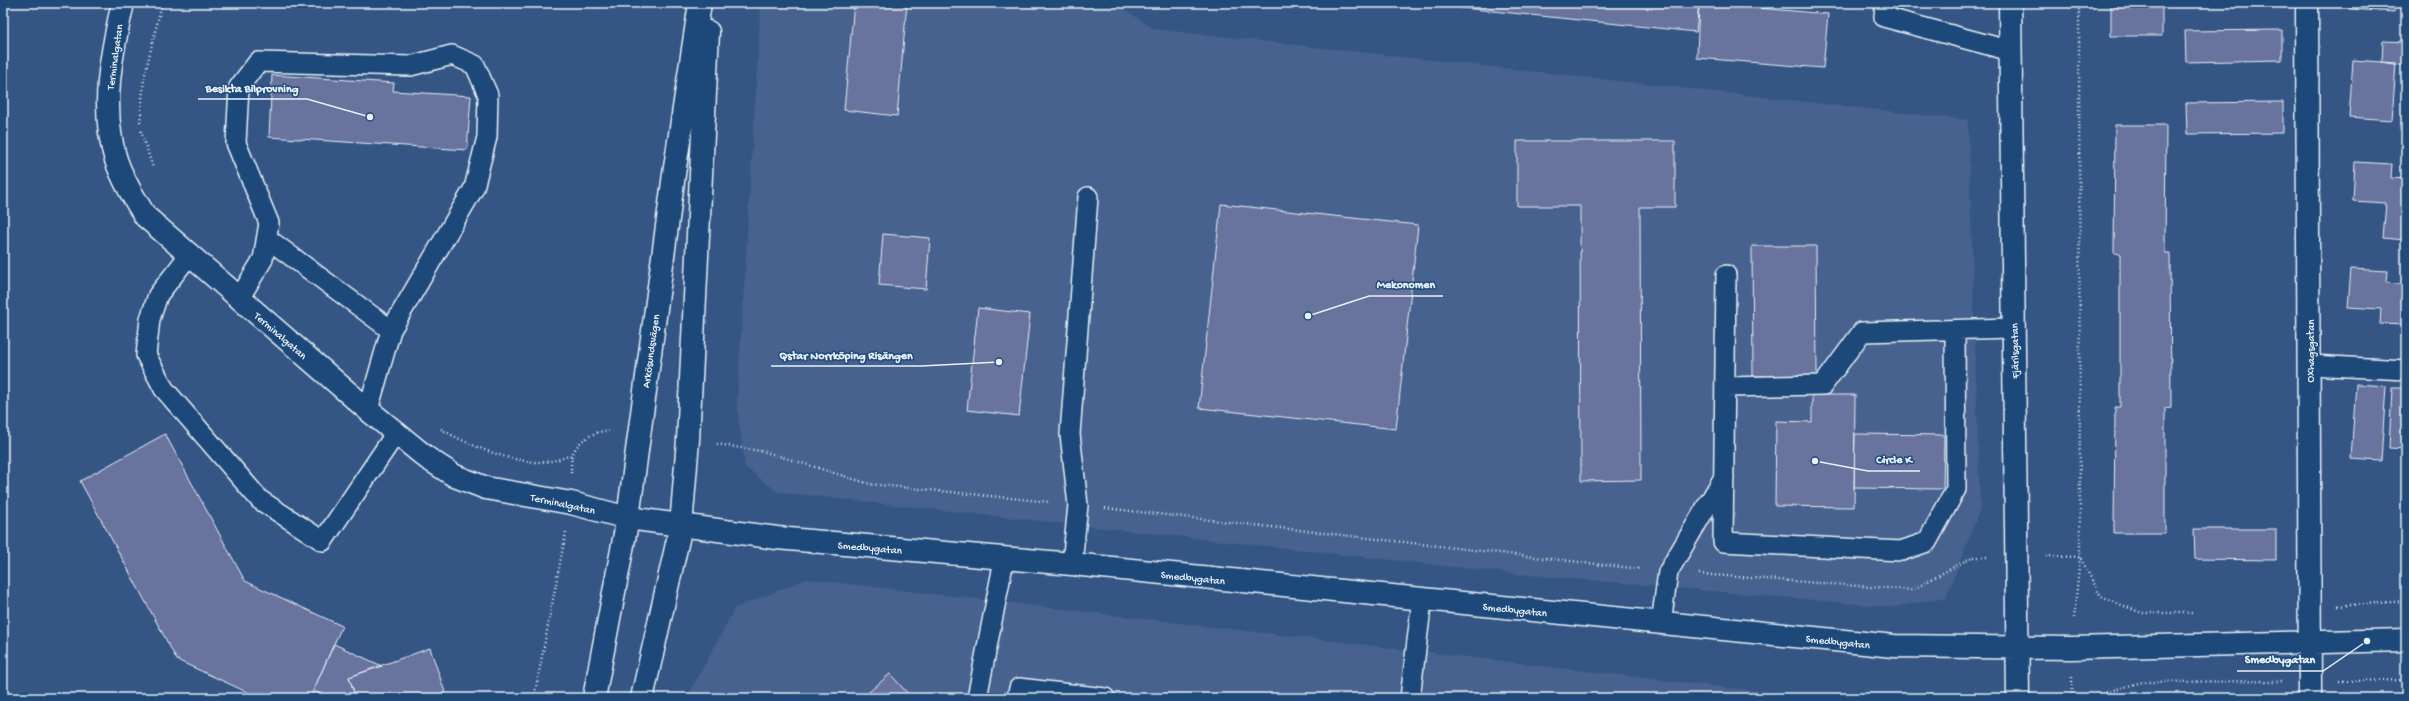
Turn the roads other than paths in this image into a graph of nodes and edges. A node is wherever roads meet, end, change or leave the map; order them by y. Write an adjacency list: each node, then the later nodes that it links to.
1 (123, 3): 10 (street, Terminalgatan)
2 (700, 3): 22 (street, Arkösundsvägen)
3 (710, 3): 23 (street)
4 (1885, 3): 7 (lane)
5 (2010, 3): 7 (street, Fjärilsgatan)
6 (2307, 3): 16 (street, Oxhagsgatan)
7 (2011, 52): 13 (street, Fjärilsgatan)
8 (1088, 197): 25 (lane)
9 (268, 239): 12 (lane); 14 (lane); 14 (lane)
10 (190, 254): 12 (street, Terminalgatan); 20 (lane)
11 (1726, 275): 18 (lane)
12 (239, 299): 19 (street, Terminalgatan)
13 (2013, 328): 15 (lane); 30 (street, Fjärilsgatan)
14 (391, 330): 19 (lane)
15 (1955, 330): 18 (lane); 21 (lane)
16 (2310, 365): 17 (lane); 29 (street, Oxhagsgatan)
17 (2406, 370)
18 (1725, 387): 21 (lane)
19 (368, 410): 20 (street, Terminalgatan)
20 (396, 433): 22 (street, Terminalgatan)
21 (1725, 476): 27 (lane)
22 (628, 518): 23 (street, Smedbygatan); 32 (street, Arkösundsvägen)
23 (681, 526): 24 (street, Smedbygatan); 33 (street)
24 (1004, 560): 25 (street, Smedbygatan); 34 (lane)
25 (1072, 564): 26 (street, Smedbygatan)
26 (1422, 600): 27 (street, Smedbygatan); 37 (lane)
27 (1661, 623): 30 (street, Smedbygatan)
28 (2406, 640): 29 (street, Smedbygatan)
29 (2311, 642): 30 (street, Smedbygatan); 31 (street, Oxhagsgatan)
30 (2017, 648): 38 (street, Fjärilsgatan)
31 (2310, 690)
32 (594, 698)
33 (642, 698)
34 (978, 698)
35 (1017, 698): 36 (lane)
36 (1105, 698)
37 (1410, 698)
38 (2018, 698)

